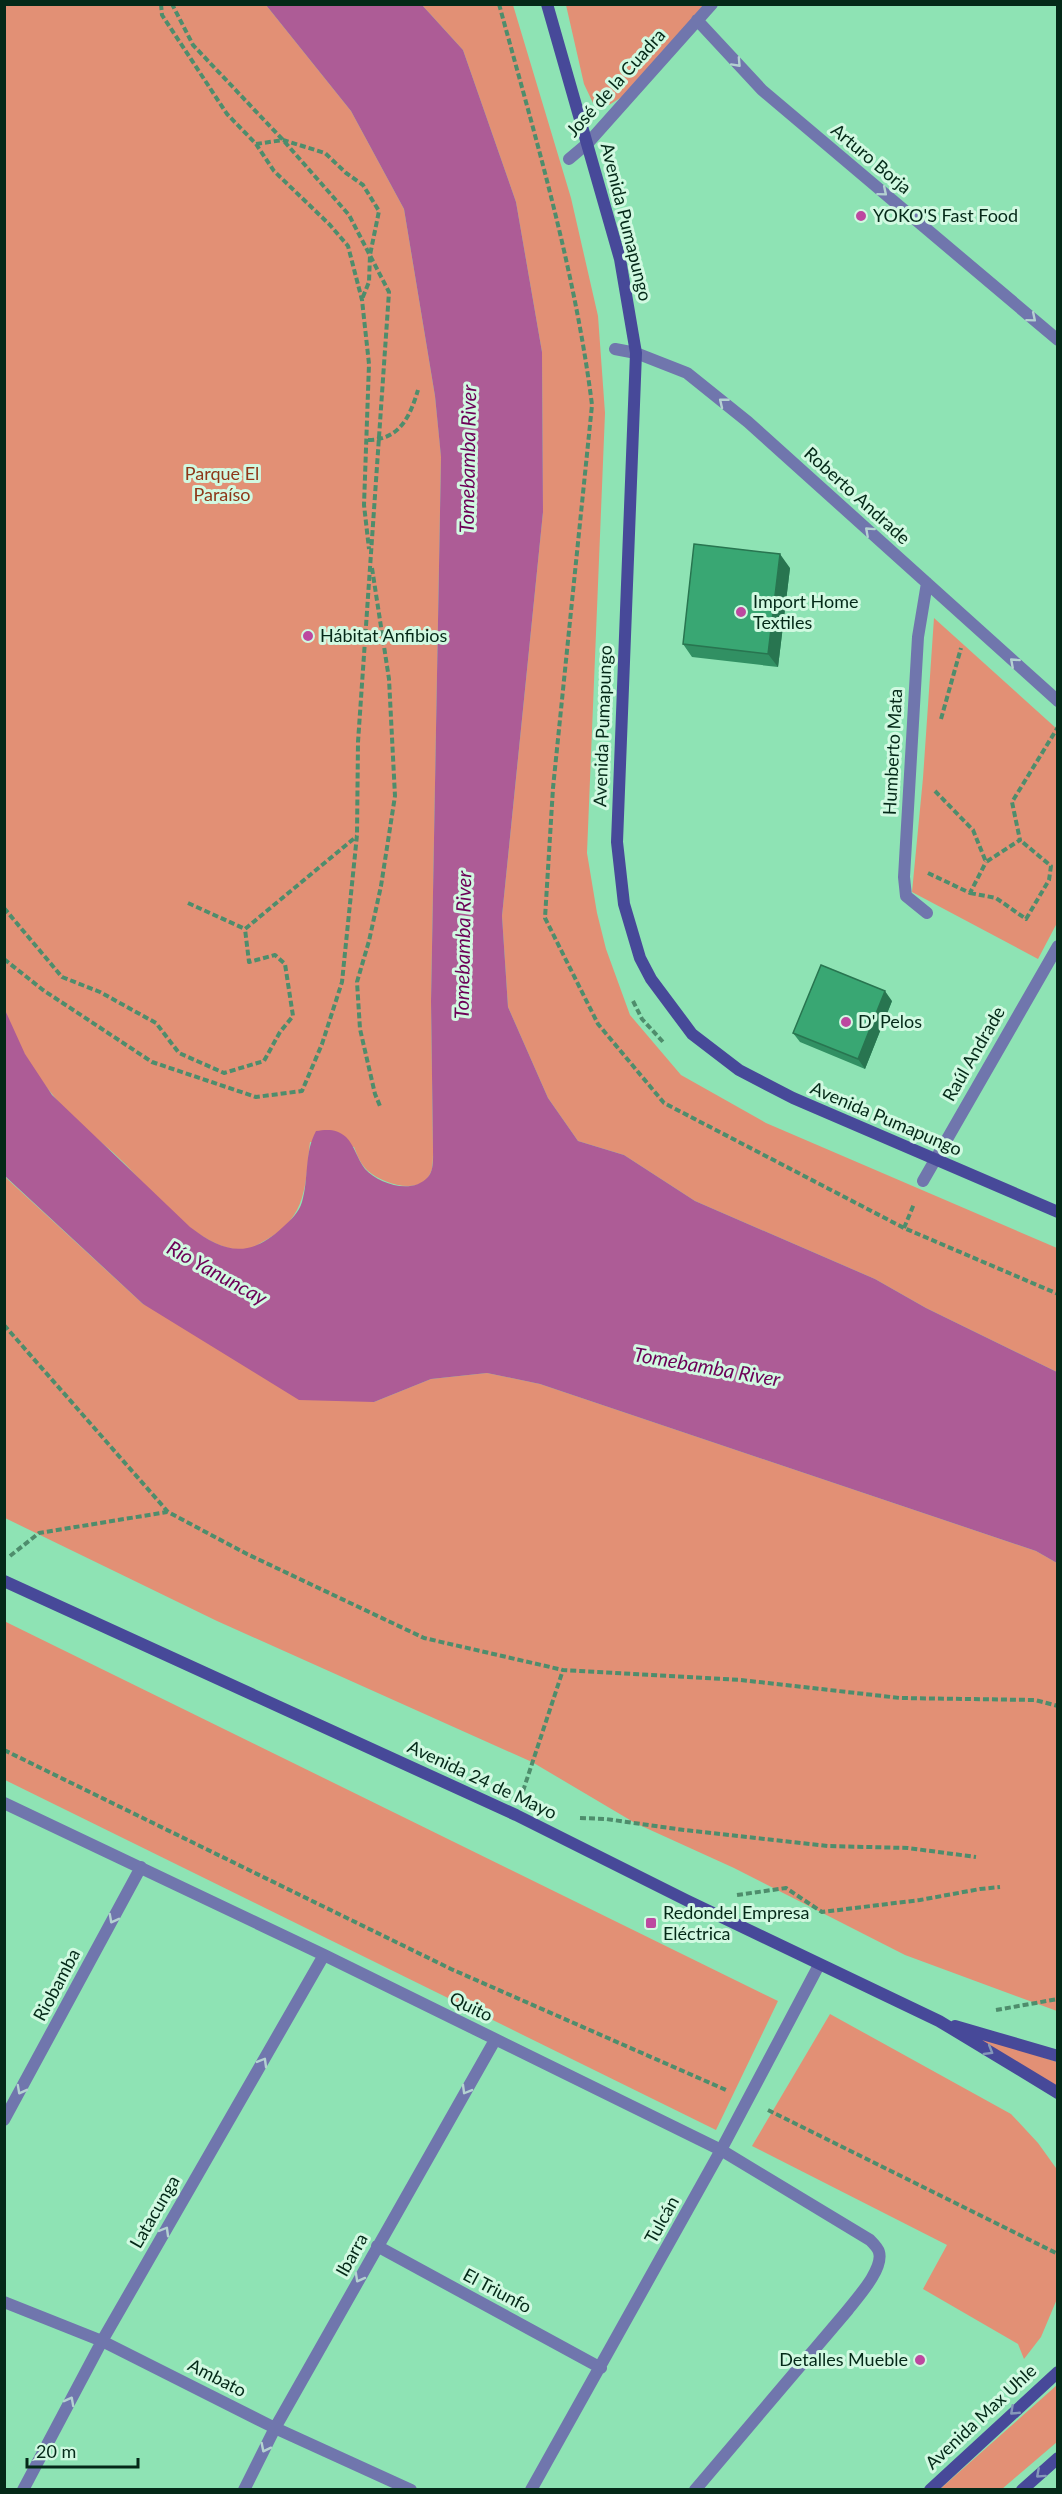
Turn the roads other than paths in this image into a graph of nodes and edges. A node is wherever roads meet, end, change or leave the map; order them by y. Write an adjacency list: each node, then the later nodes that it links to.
1 (547, 4): 4 (main road, Avenida Pumapungo)
2 (712, 4): 3 (street, José de la Cuadra)
3 (697, 20): 4 (street, José de la Cuadra); 6 (street, Arturo Borja, one-way to 6)
4 (588, 143): 5 (street, José de la Cuadra); 8 (main road, Avenida Pumapungo)
5 (570, 159)
6 (1058, 340)
7 (615, 349): 8 (street, Roberto Andrade)
8 (636, 353): 9 (street, Roberto Andrade, one-way to 8); 13 (main road, Avenida Pumapungo)
9 (927, 583): 10 (street, Roberto Andrade, one-way to 9); 11 (street, Humberto Mata)
10 (1058, 701)
11 (927, 913)
12 (1058, 946): 13 (street, Raúl Andrade)
13 (934, 1160): 14 (street, Raúl Andrade); 15 (main road, Avenida Pumapungo)
14 (923, 1181)
15 (1058, 1212)
16 (4, 1581): 20 (main road, Avenida 24 de Mayo)
17 (4, 1803): 18 (street, Quito)
18 (141, 1867): 19 (street, Quito); 25 (street, Riobamba, one-way to 25)
19 (324, 1955): 22 (street, Quito); 29 (street, Latacunga, one-way to 19)
20 (819, 1965): 21 (main road, Avenida 24 de Mayo); 26 (street, Tulcán)
21 (939, 2021): 23 (main road, Avenida 24 de Mayo); 24 (main road, Avenida 24 de Mayo, one-way to 24)
22 (495, 2040): 26 (street, Quito); 27 (street, Ibarra, one-way to 27)
23 (1058, 2056)
24 (1057, 2094)
25 (4, 2121)
26 (721, 2150): 30 (street, Tulcán); 38 (street, Quito)
27 (377, 2246): 30 (street, El Triunfo); 32 (street, Ibarra, one-way to 32)
28 (4, 2302): 29 (street, Ambato)
29 (102, 2341): 32 (street, Ambato); 34 (street, Latacunga, one-way to 29)
30 (600, 2368): 37 (street, Tulcán)
31 (1058, 2372): 39 (main road, Avenida Max Uhle, one-way to 39)
32 (275, 2428): 35 (street, Ibarra, one-way to 35); 36 (street, Ambato)
33 (1058, 2457): 40 (main road, one-way to 40)
34 (23, 2490)
35 (244, 2490)
36 (411, 2490)
37 (531, 2490)
38 (695, 2490)
39 (930, 2490)
40 (1022, 2490)

